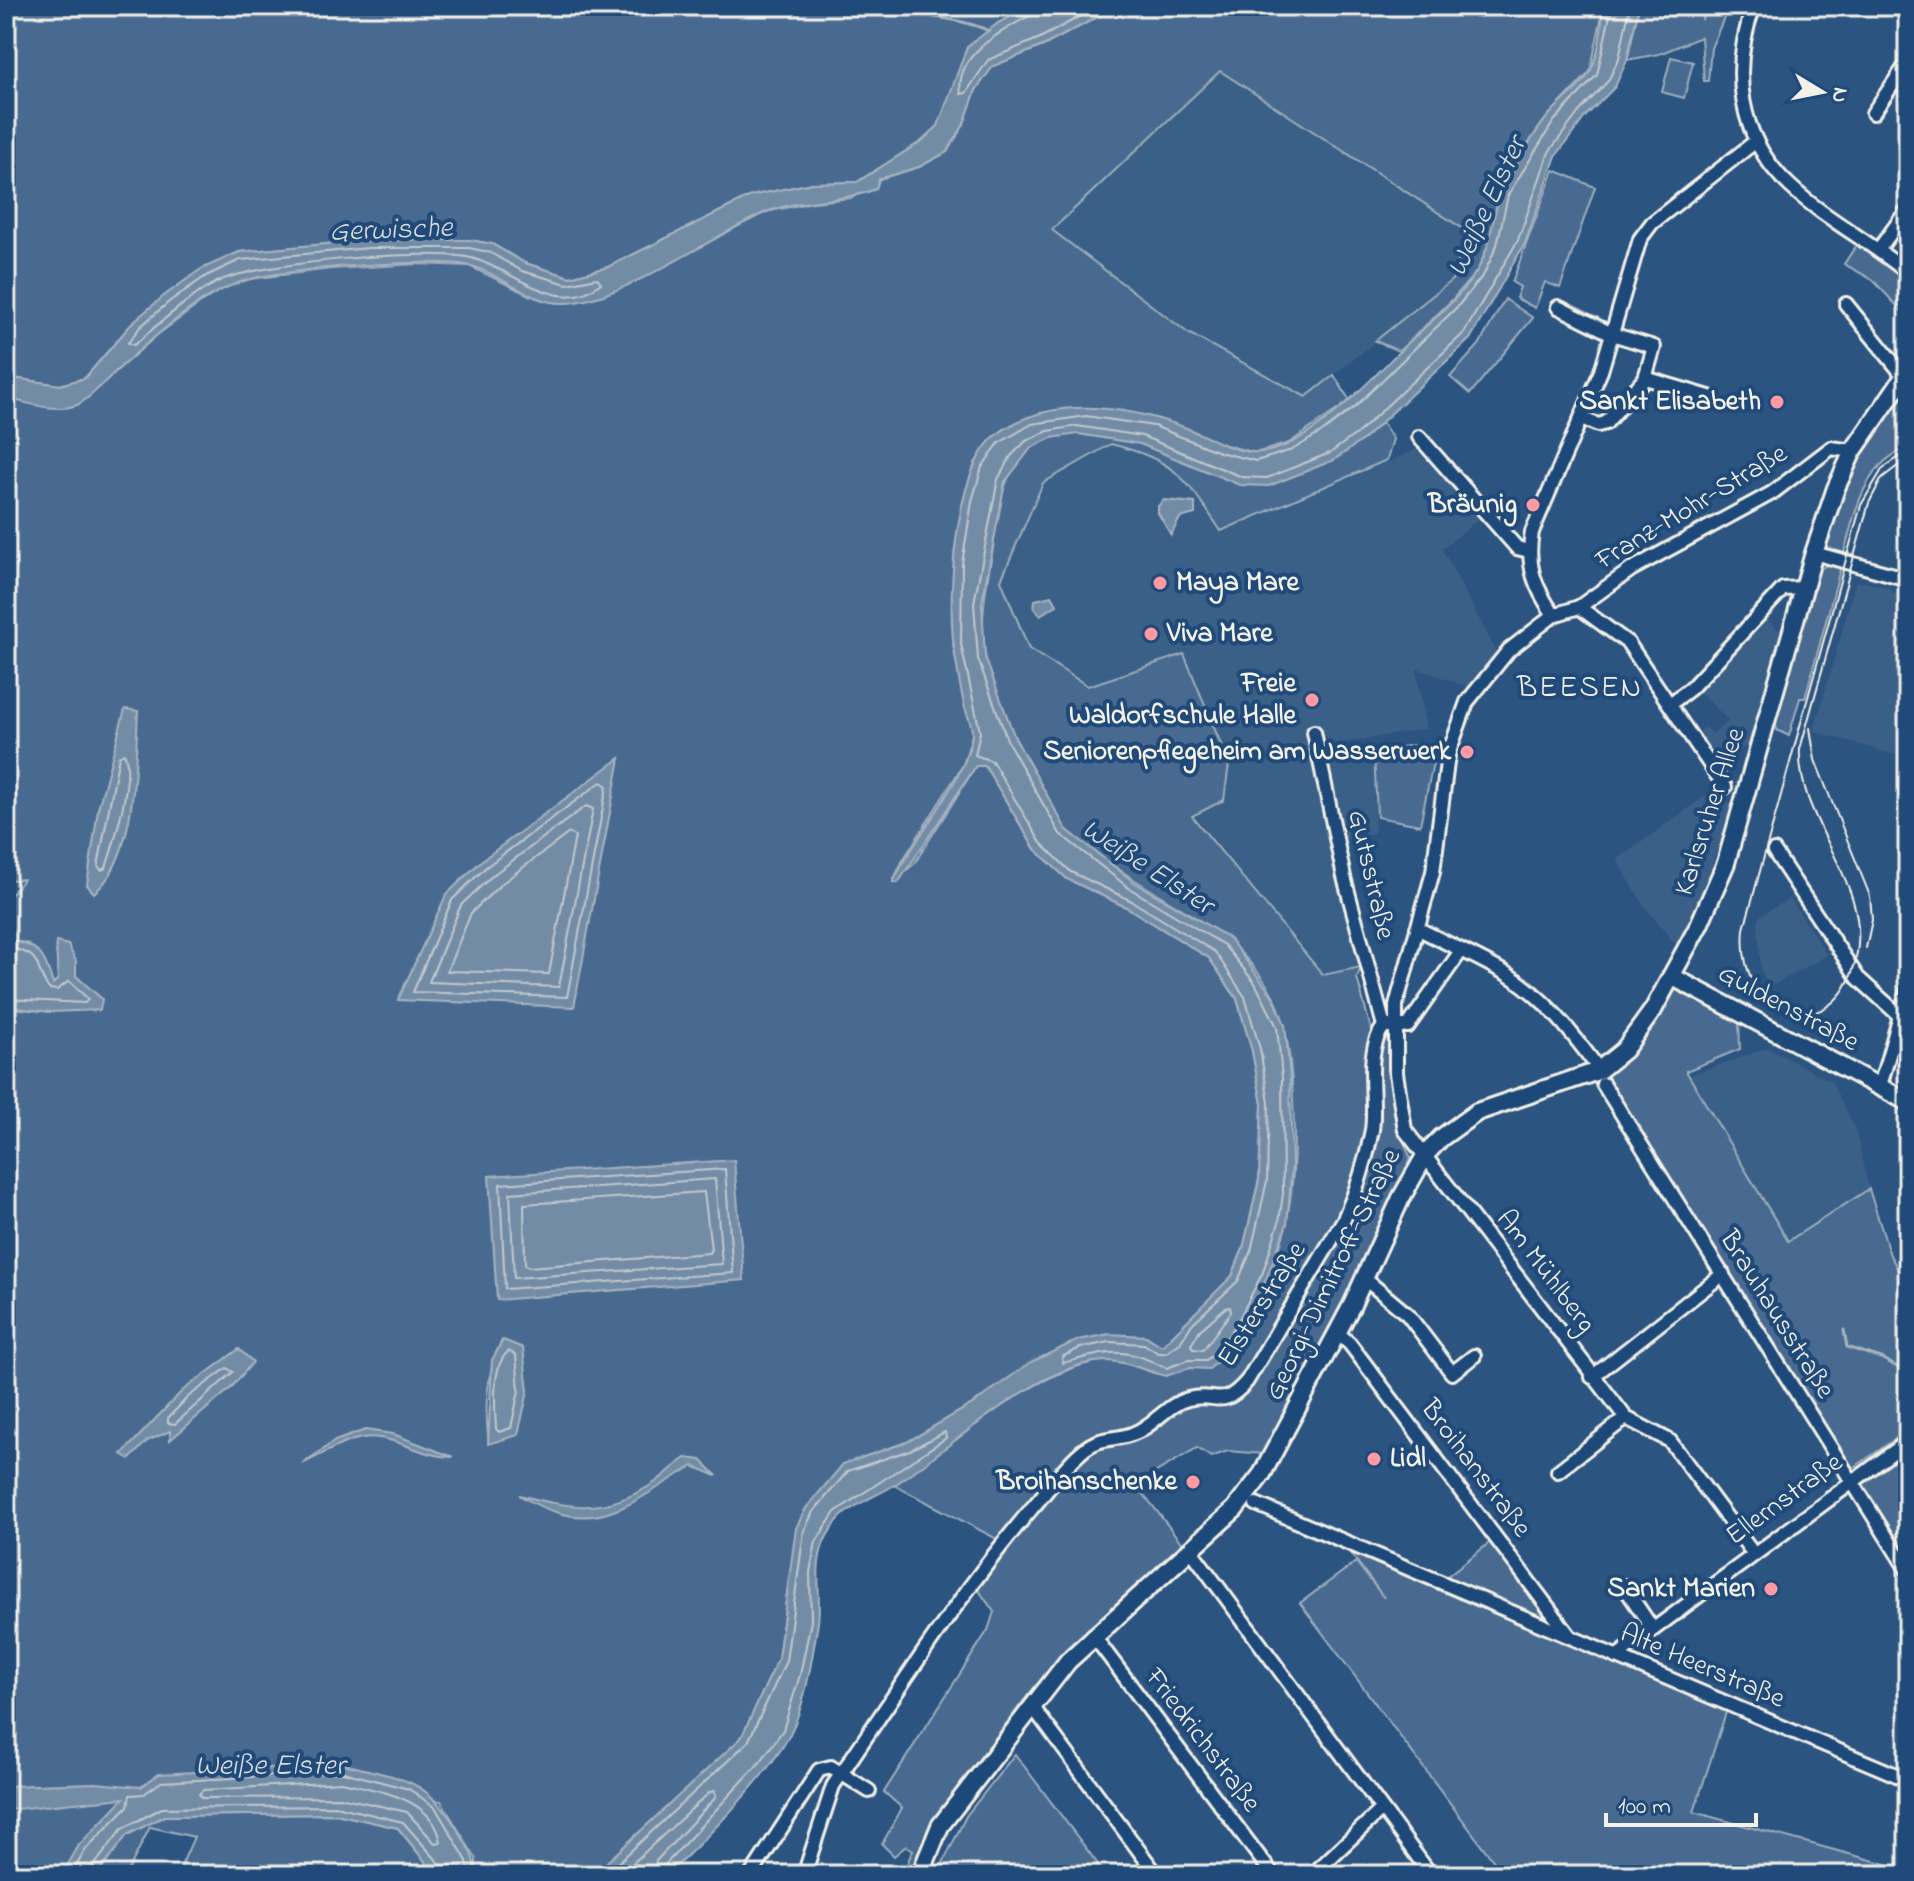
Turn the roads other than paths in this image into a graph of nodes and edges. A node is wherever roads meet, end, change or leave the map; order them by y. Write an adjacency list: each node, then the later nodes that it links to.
1 (1754, 6): 4 (street)
2 (1908, 62): 3 (street)
3 (1873, 113)
4 (1756, 141): 6 (street); 10 (street)
5 (1908, 209): 6 (street)
6 (1879, 249): 7 (street)
7 (1908, 273)
8 (1846, 304): 11 (street)
9 (1558, 307): 10 (street)
10 (1612, 334): 12 (street); 14 (street)
11 (1906, 374): 16 (street, Karlsruher Allee)
12 (1645, 378): 13 (street); 14 (street)
13 (1709, 397)
14 (1583, 419): 17 (street)
15 (1419, 437): 17 (street)
16 (1853, 451): 18 (street, Karlsruher Allee); 21 (street, Franz-Mohr-Straße)
17 (1529, 551): 22 (street)
18 (1814, 553): 19 (street); 20 (street, Karlsruher Allee)
19 (1908, 579)
20 (1804, 588): 23 (street); 29 (street, Karlsruher Allee)
21 (1579, 607): 22 (street, Franz-Mohr-Straße); 23 (street)
22 (1554, 615): 27 (street, Georgi-Dimitroff-Straße)
23 (1670, 704): 25 (street)
24 (1314, 732): 32 (street, Gutsstraße)
25 (1725, 787)
26 (1774, 851): 31 (street)
27 (1417, 928): 28 (street); 32 (street, Georgi-Dimitroff-Straße)
28 (1461, 951): 32 (street); 33 (street)
29 (1673, 977): 35 (street, Guldenstraße); 37 (street, Karlsruher Allee)
30 (1908, 988): 31 (street, Guldenstraße)
31 (1900, 1016): 35 (street, Guldenstraße)
32 (1390, 1027): 37 (street, Georgi-Dimitroff-Straße); 57 (street, Elsterstraße)
33 (1595, 1064)
34 (1603, 1084): 38 (street, Brauhausstraße)
35 (1880, 1086): 36 (street, Guldenstraße)
36 (1908, 1102)
37 (1426, 1154): 39 (street, Georgi-Dimitroff-Straße); 42 (street, Am Mühlberg)
38 (1723, 1274): 42 (street); 46 (street, Brauhausstraße)
39 (1365, 1279): 40 (street, Georgi-Dimitroff-Straße); 41 (street)
40 (1338, 1333): 48 (street, Georgi-Dimitroff-Straße); 54 (street, Broihanstraße)
41 (1474, 1356)
42 (1592, 1377): 43 (street, Am Mühlberg)
43 (1626, 1418): 45 (street); 49 (street, Am Mühlberg)
44 (1908, 1441): 46 (street, Ellernstraße)
45 (1558, 1471)
46 (1851, 1482): 49 (street, Ellernstraße); 50 (street, Brauhausstraße)
47 (1256, 1504): 54 (street, Alte Heerstraße)
48 (1190, 1549): 53 (street, Georgi-Dimitroff-Straße); 60 (street)
49 (1753, 1553): 52 (street, Ellernstraße)
50 (1908, 1571)
51 (1624, 1586): 52 (street)
52 (1652, 1628): 55 (street, Ellernstraße)
53 (1093, 1635): 56 (street, Georgi-Dimitroff-Straße); 65 (street, Friedrichstraße)
54 (1571, 1637): 55 (street, Alte Heerstraße)
55 (1616, 1657): 58 (street, Alte Heerstraße)
56 (1032, 1706): 63 (street, Georgi-Dimitroff-Straße); 64 (street)
57 (841, 1774): 59 (street); 61 (street); 62 (street, Elsterstraße)
58 (1908, 1780)
59 (869, 1791)
60 (1381, 1810): 66 (street); 67 (street)
61 (751, 1875)
62 (804, 1875)
63 (920, 1875)
64 (1157, 1875)
65 (1273, 1875)
66 (1312, 1875)
67 (1431, 1875)

